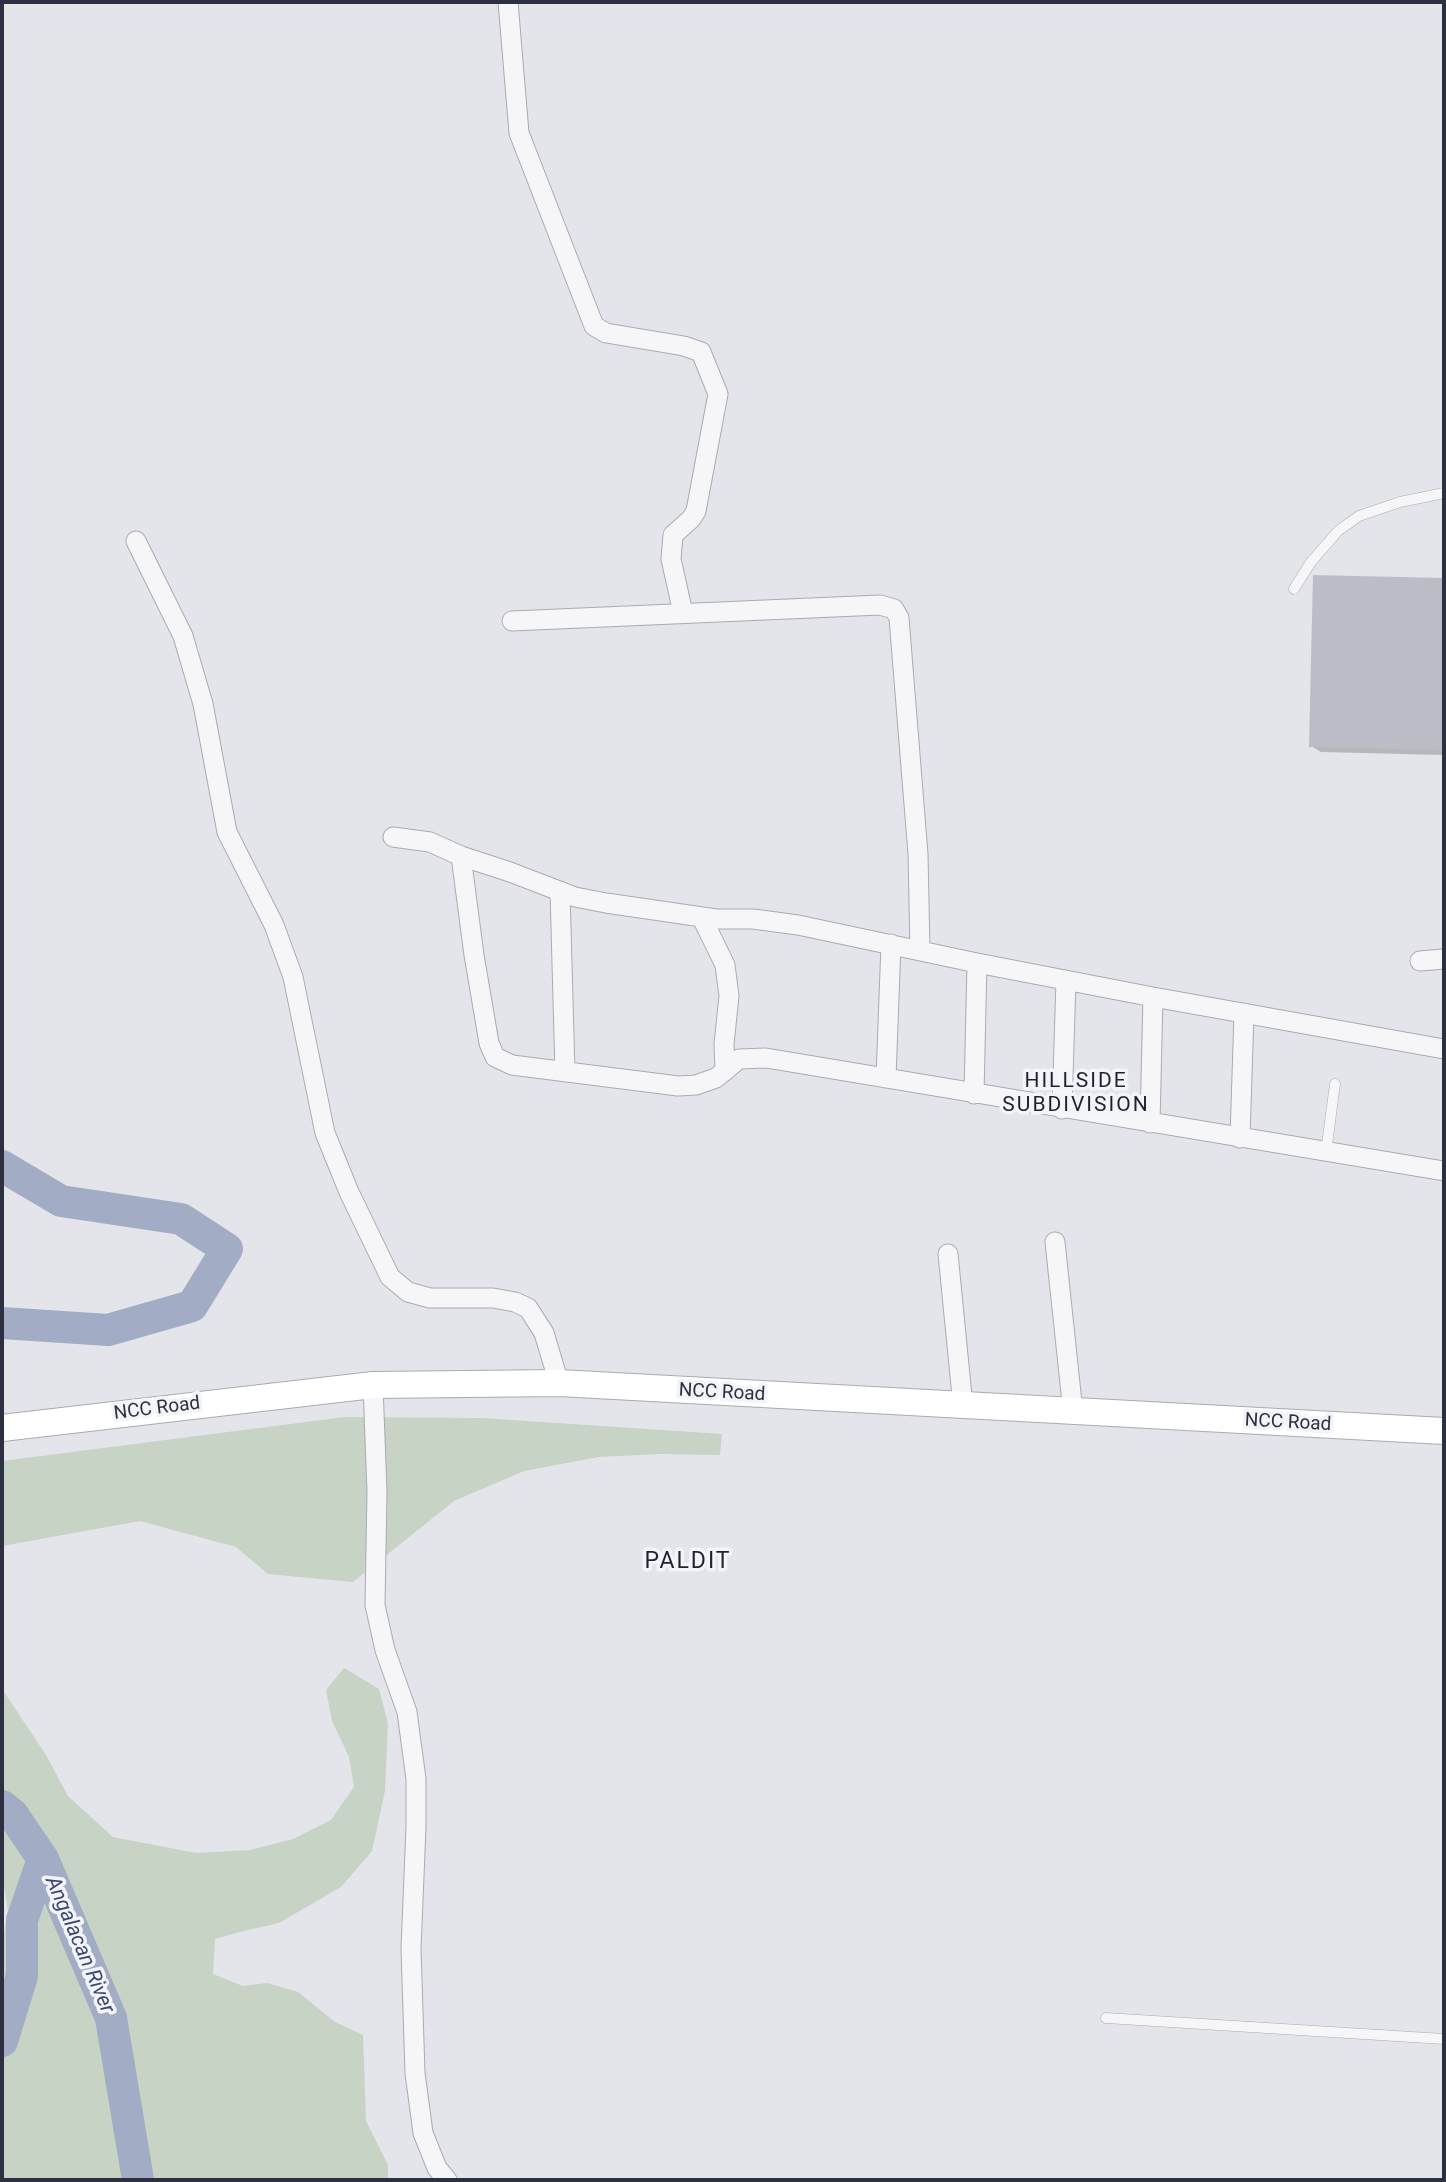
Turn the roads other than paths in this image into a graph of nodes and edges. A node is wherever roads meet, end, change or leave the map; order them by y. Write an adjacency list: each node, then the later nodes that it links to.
1 (508, 2): 5 (street)
2 (1444, 493): 4 (lane)
3 (136, 541): 32 (street)
4 (1294, 589)
5 (684, 613): 6 (street); 12 (street)
6 (512, 621)
7 (393, 836): 8 (street)
8 (461, 856): 9 (street); 21 (street)
9 (561, 891): 10 (street); 21 (street)
10 (702, 918): 11 (street); 20 (street)
11 (891, 944): 12 (street); 22 (street)
12 (920, 951): 15 (street)
13 (1444, 959): 14 (street)
14 (1420, 961)
15 (977, 963): 16 (street); 24 (street)
16 (1066, 980): 17 (street); 25 (street)
17 (1153, 997): 18 (street); 26 (street)
18 (1244, 1013): 19 (street); 27 (street)
19 (1444, 1049)
20 (725, 1071): 21 (street); 22 (street)
21 (565, 1072)
22 (886, 1078): 24 (street)
23 (1335, 1083): 28 (lane)
24 (974, 1094): 25 (street)
25 (1062, 1109): 26 (street)
26 (1150, 1123): 27 (street)
27 (1240, 1138): 28 (street)
28 (1326, 1152): 29 (street)
29 (1444, 1171)
30 (1055, 1242): 35 (street)
31 (948, 1254): 34 (street)
32 (559, 1383): 33 (street, NCC Road); 34 (street, NCC Road)
33 (373, 1385): 36 (street, NCC Road); 40 (street)
34 (963, 1406): 35 (street, NCC Road)
35 (1073, 1412): 37 (street, NCC Road)
36 (2, 1428)
37 (1444, 1431)
38 (1106, 2018): 39 (lane)
39 (1444, 2039)
40 (447, 2180)

